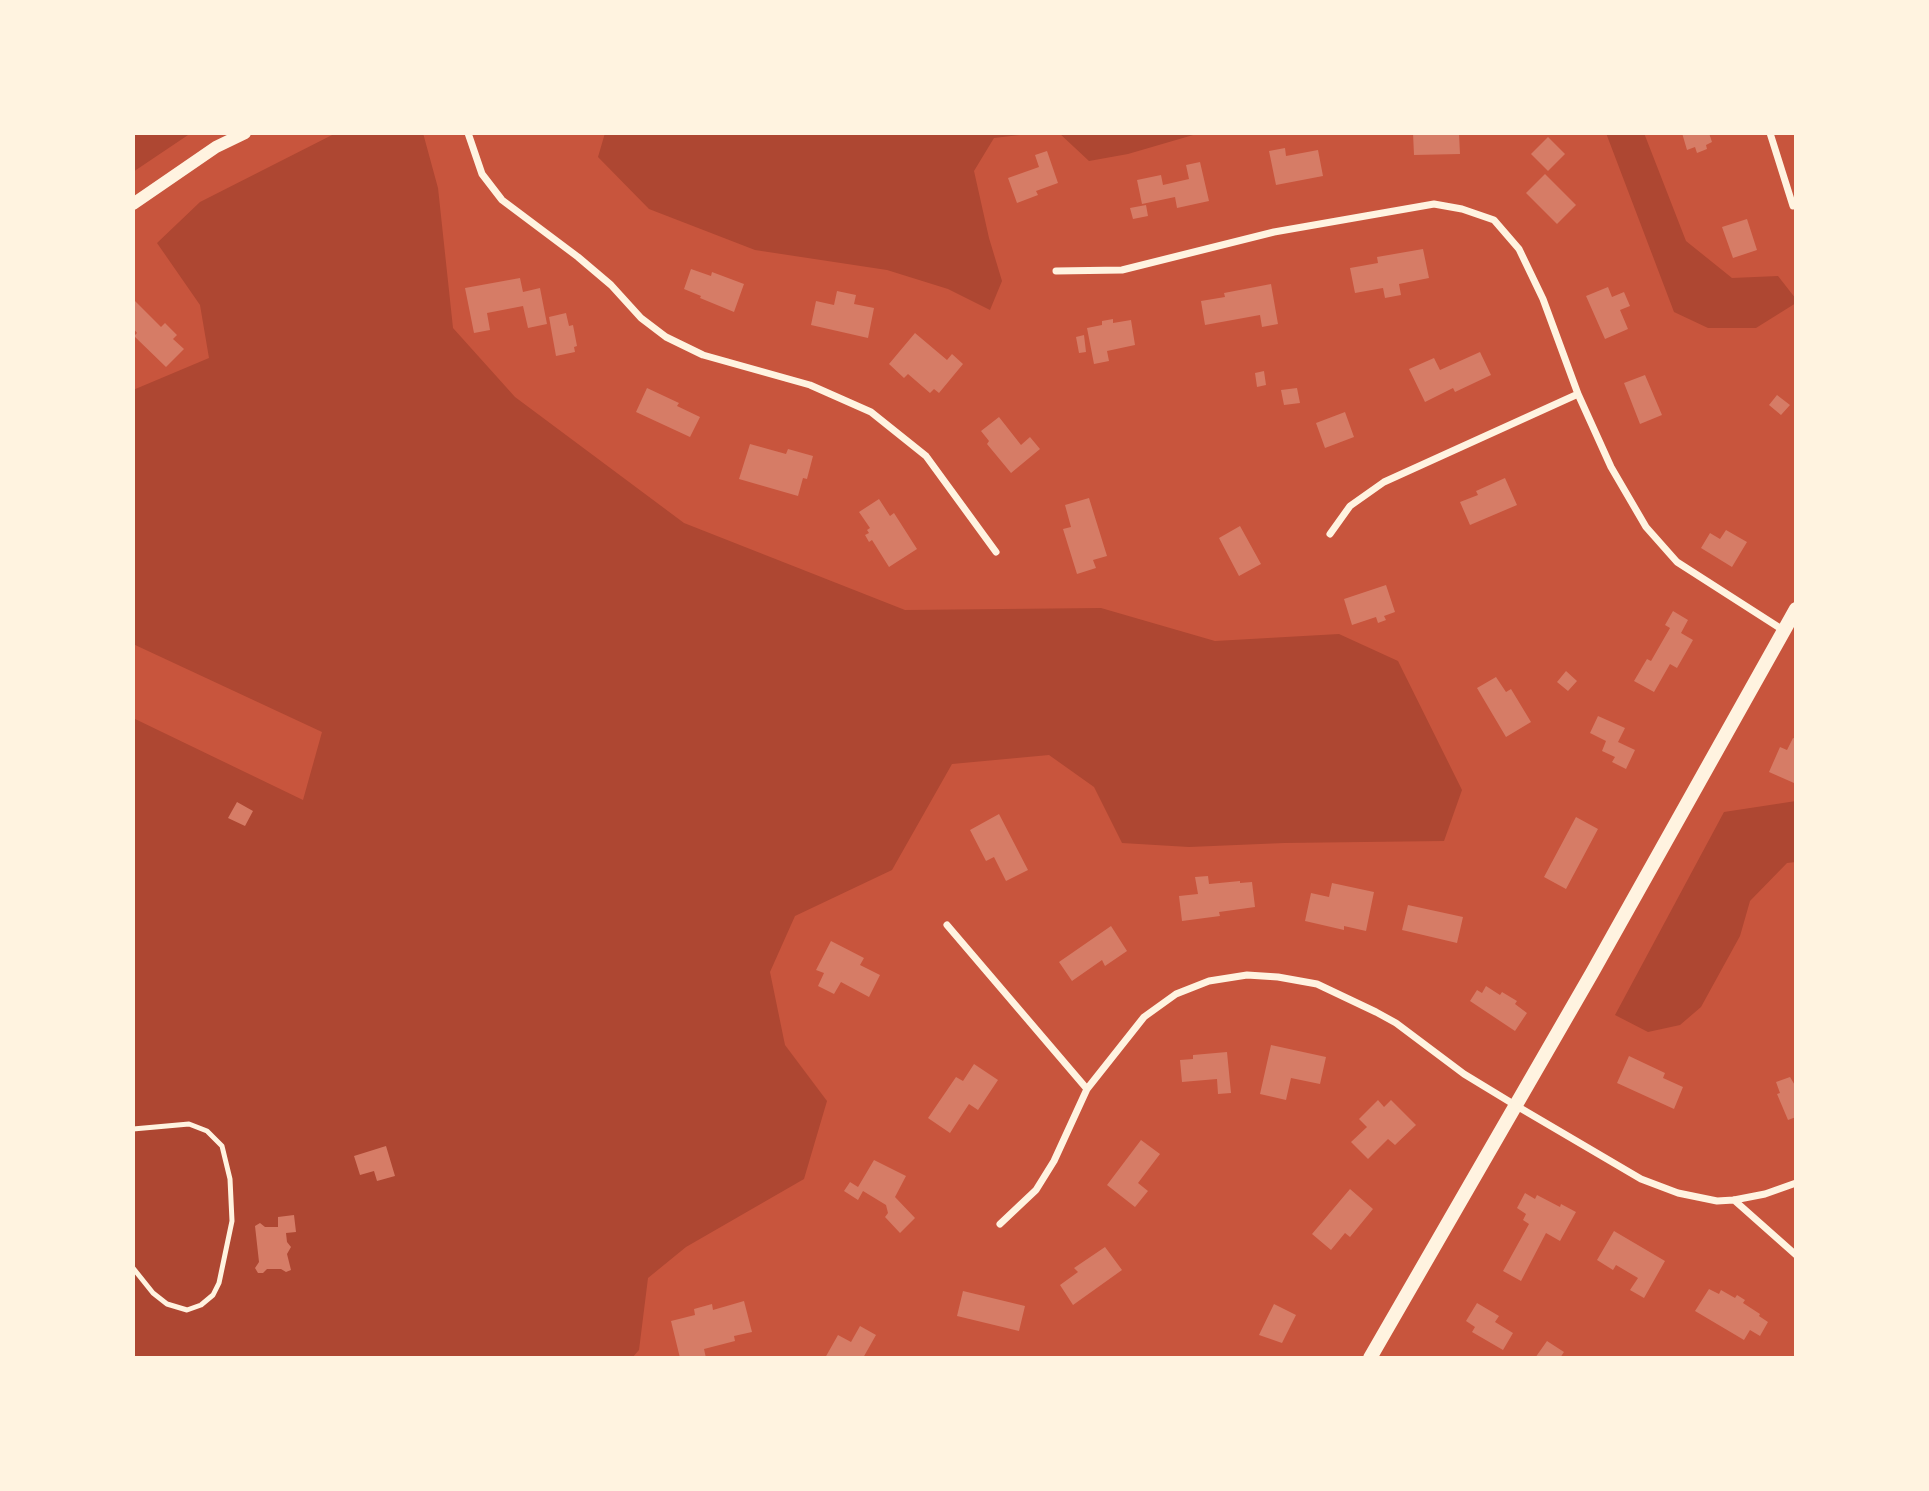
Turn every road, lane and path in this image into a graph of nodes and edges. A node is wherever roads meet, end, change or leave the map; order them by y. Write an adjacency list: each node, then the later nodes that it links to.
1 (245, 133): 4 (street)
2 (468, 133): 9 (street)
3 (1770, 133): 5 (street)
4 (133, 204)
5 (1793, 206)
6 (1056, 271): 7 (street)
7 (1578, 394): 8 (street); 11 (street)
8 (1330, 534)
9 (996, 551)
10 (1796, 610): 11 (main road)
11 (1784, 631): 14 (main road)
12 (947, 925): 13 (street)
13 (1087, 1089): 14 (street); 18 (street)
14 (1515, 1105): 17 (street); 21 (main road)
15 (133, 1129): 20 (lane)
16 (1796, 1184): 17 (street)
17 (1734, 1200): 19 (street)
18 (1000, 1224)
19 (1796, 1255)
20 (133, 1268)
21 (1370, 1358)

